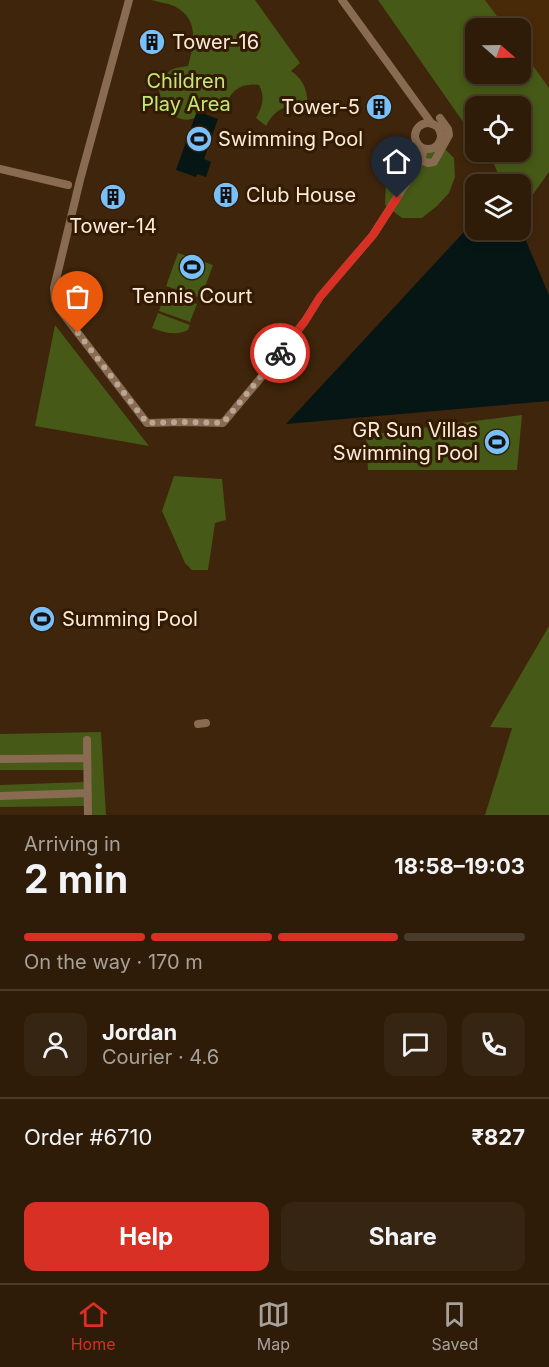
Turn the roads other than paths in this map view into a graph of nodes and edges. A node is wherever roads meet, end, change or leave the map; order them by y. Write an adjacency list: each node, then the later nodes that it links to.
1 (129, 0): 6 (street)
2 (342, 0): 4 (street)
3 (440, 118): 6 (street)
4 (432, 124): 5 (street); 5 (street)
5 (424, 148): 6 (street)
6 (421, 160)
7 (0, 169): 8 (street)
8 (68, 185)
9 (87, 740): 10 (street)
10 (86, 758): 11 (street); 12 (street)
11 (0, 759)
12 (87, 793): 13 (street); 14 (street)
13 (0, 796)
14 (88, 815)

